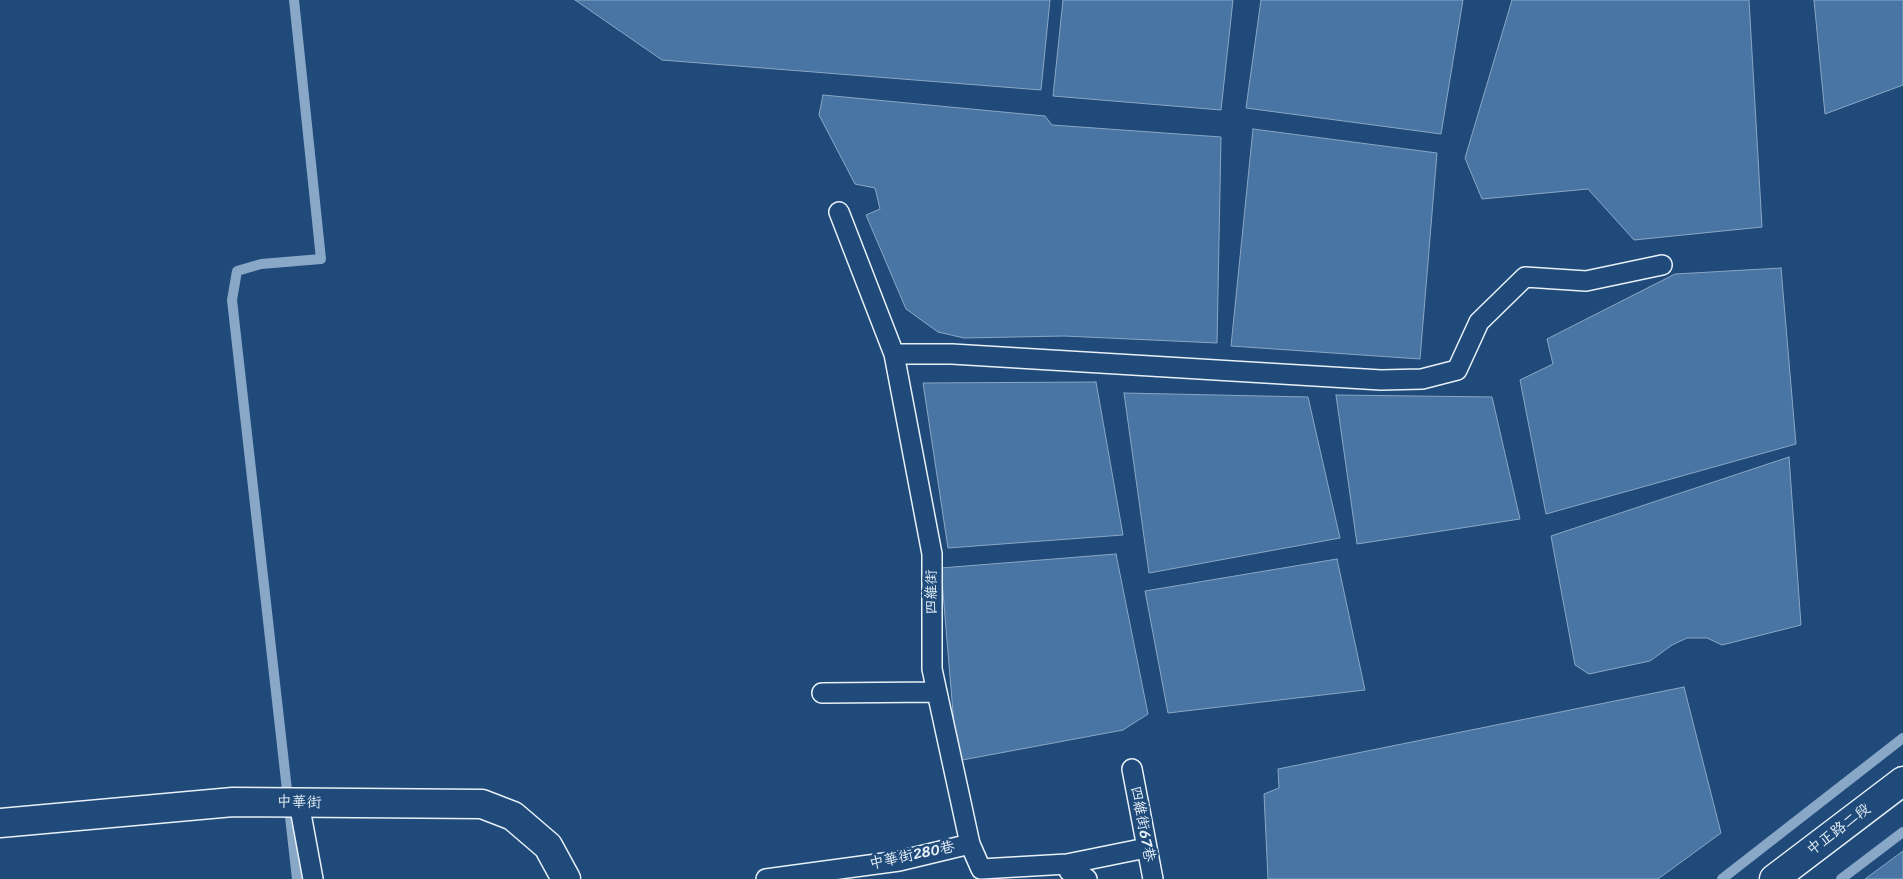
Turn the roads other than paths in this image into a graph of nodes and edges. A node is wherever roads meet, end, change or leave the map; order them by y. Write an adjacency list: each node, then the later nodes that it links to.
1 (839, 212): 3 (lane, 四維街)
2 (1662, 265): 3 (lane)
3 (894, 354): 4 (lane, 四維街)
4 (937, 692): 5 (lane); 10 (lane, 四維街)
5 (822, 693)
6 (1132, 769): 11 (lane, 四維街67巷)
7 (1903, 781): 18 (street, 中正路二段)
8 (298, 803): 9 (street, 中華街); 13 (lane); 14 (street, 中華街)
9 (0, 823)
10 (970, 844): 12 (lane, 四維街); 15 (lane, 中華街280巷)
11 (1146, 848): 12 (lane); 17 (lane, 四維街67巷)
12 (1070, 871): 16 (lane)
13 (313, 879)
14 (566, 879)
15 (766, 879)
16 (1087, 879)
17 (1153, 879)
18 (1774, 879)

